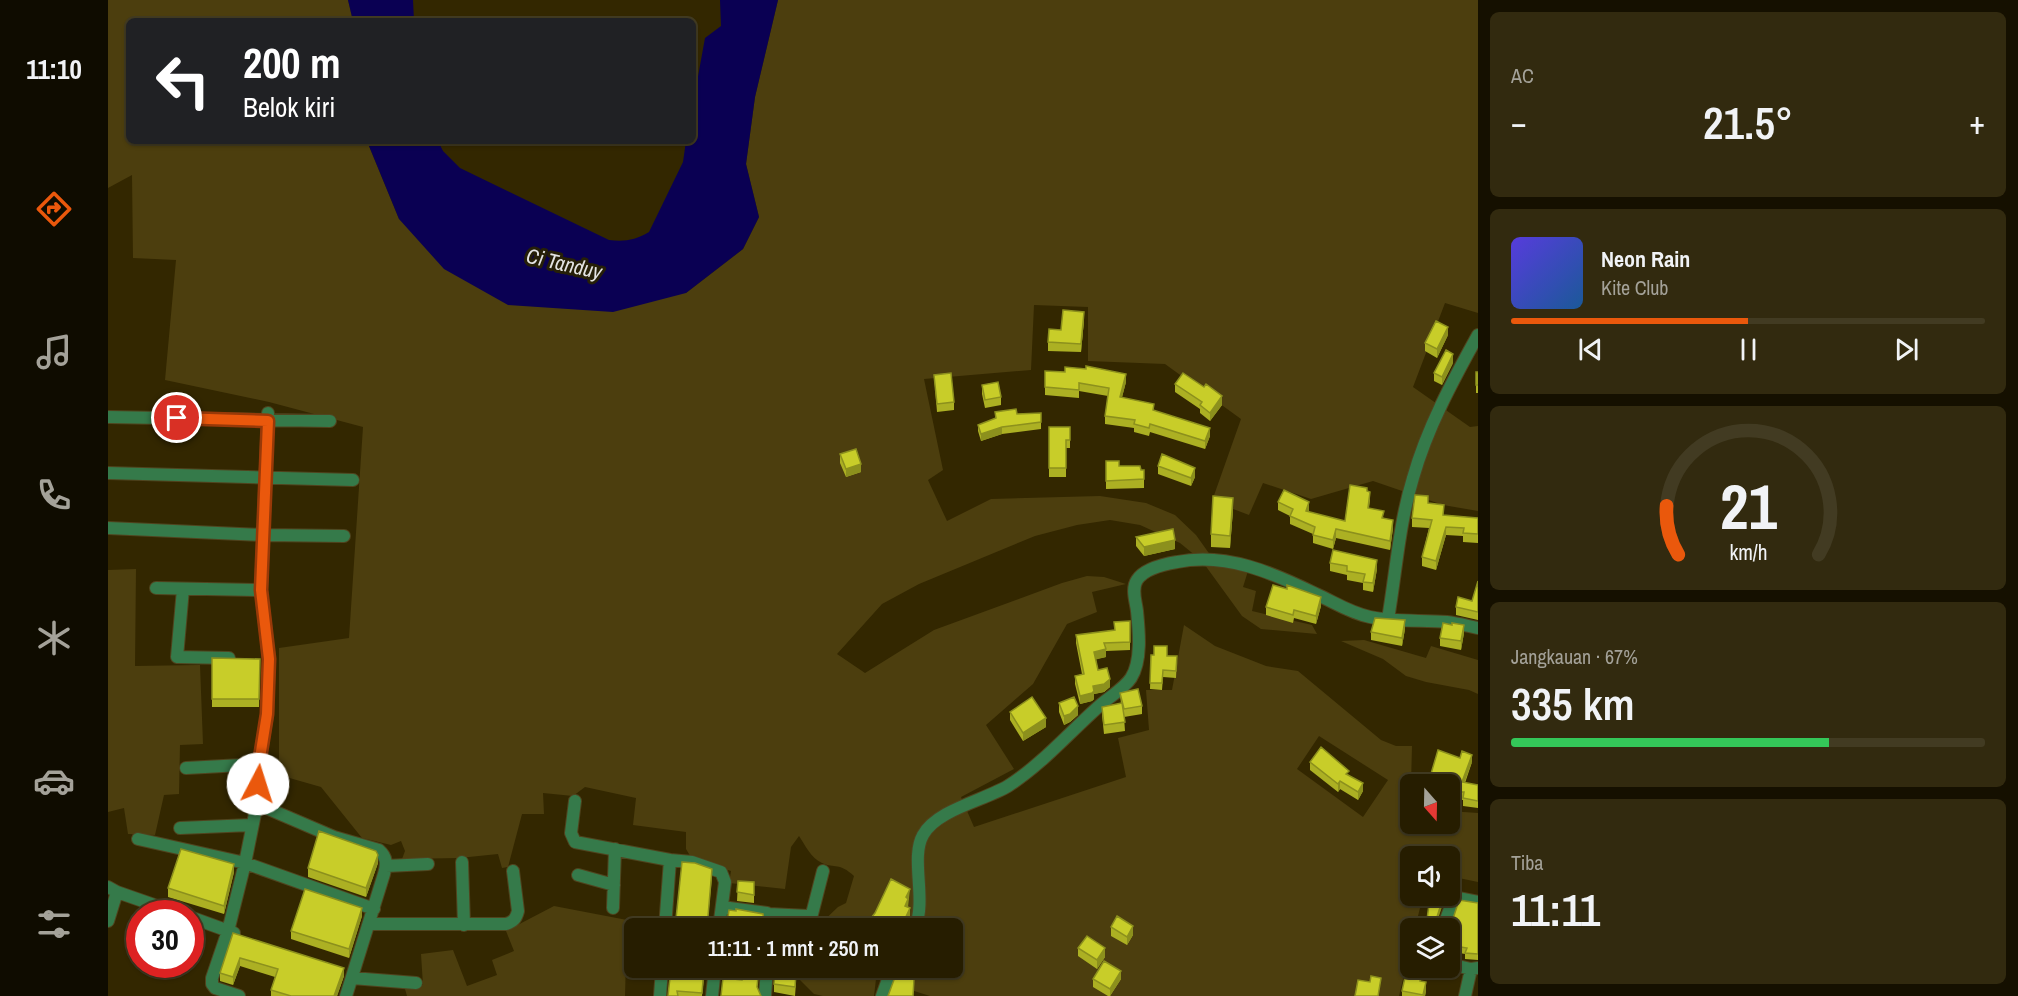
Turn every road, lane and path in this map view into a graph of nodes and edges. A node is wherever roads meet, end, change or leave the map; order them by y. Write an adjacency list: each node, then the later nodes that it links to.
1 (1478, 335): 14 (street)
2 (108, 417): 3 (street)
3 (268, 417): 4 (street); 6 (street)
4 (330, 421)
5 (108, 473): 6 (street)
6 (266, 476): 7 (street); 9 (street)
7 (354, 480)
8 (108, 528): 9 (street)
9 (264, 535): 10 (street); 13 (street)
10 (345, 536)
11 (156, 588): 12 (street)
12 (183, 589): 13 (street); 16 (street)
13 (261, 590): 16 (street)
14 (1388, 619): 15 (street); 44 (street)
15 (1478, 628)
16 (258, 659): 17 (street)
17 (259, 764): 18 (street); 20 (street)
18 (186, 768)
19 (575, 801): 24 (street)
20 (257, 804): 21 (street); 29 (street)
21 (251, 825): 22 (street); 27 (street)
22 (180, 828)
23 (138, 839): 27 (street)
24 (615, 849): 25 (street); 33 (street)
25 (670, 860): 38 (street); 41 (street)
26 (462, 862): 49 (street)
27 (246, 863): 39 (street); 50 (street)
28 (428, 864): 29 (street)
29 (386, 866): 39 (street)
30 (513, 871): 49 (street)
31 (823, 871): 40 (street)
32 (578, 875): 33 (street)
33 (614, 885): 37 (street)
34 (112, 889): 35 (street); 46 (street)
35 (138, 900)
36 (1478, 902): 45 (street)
37 (614, 908)
38 (722, 908): 40 (street); 42 (street)
39 (374, 909): 48 (street)
40 (769, 914): 43 (street)
41 (666, 918)
42 (720, 918)
43 (771, 918)
44 (919, 918)
45 (1447, 918)
46 (108, 921)
47 (204, 923): 50 (street)
48 (369, 924): 49 (street); 53 (street)
49 (464, 925)
50 (228, 931): 51 (street); 59 (street)
51 (249, 938)
52 (1474, 969): 65 (street)
53 (350, 972): 58 (street); 60 (street)
54 (661, 978): 61 (street)
55 (714, 978): 62 (street)
56 (766, 978): 63 (street)
57 (888, 978): 64 (street)
58 (416, 983)
59 (239, 996)
60 (346, 996)
61 (660, 996)
62 (712, 996)
63 (765, 996)
64 (882, 996)
65 (1465, 996)

